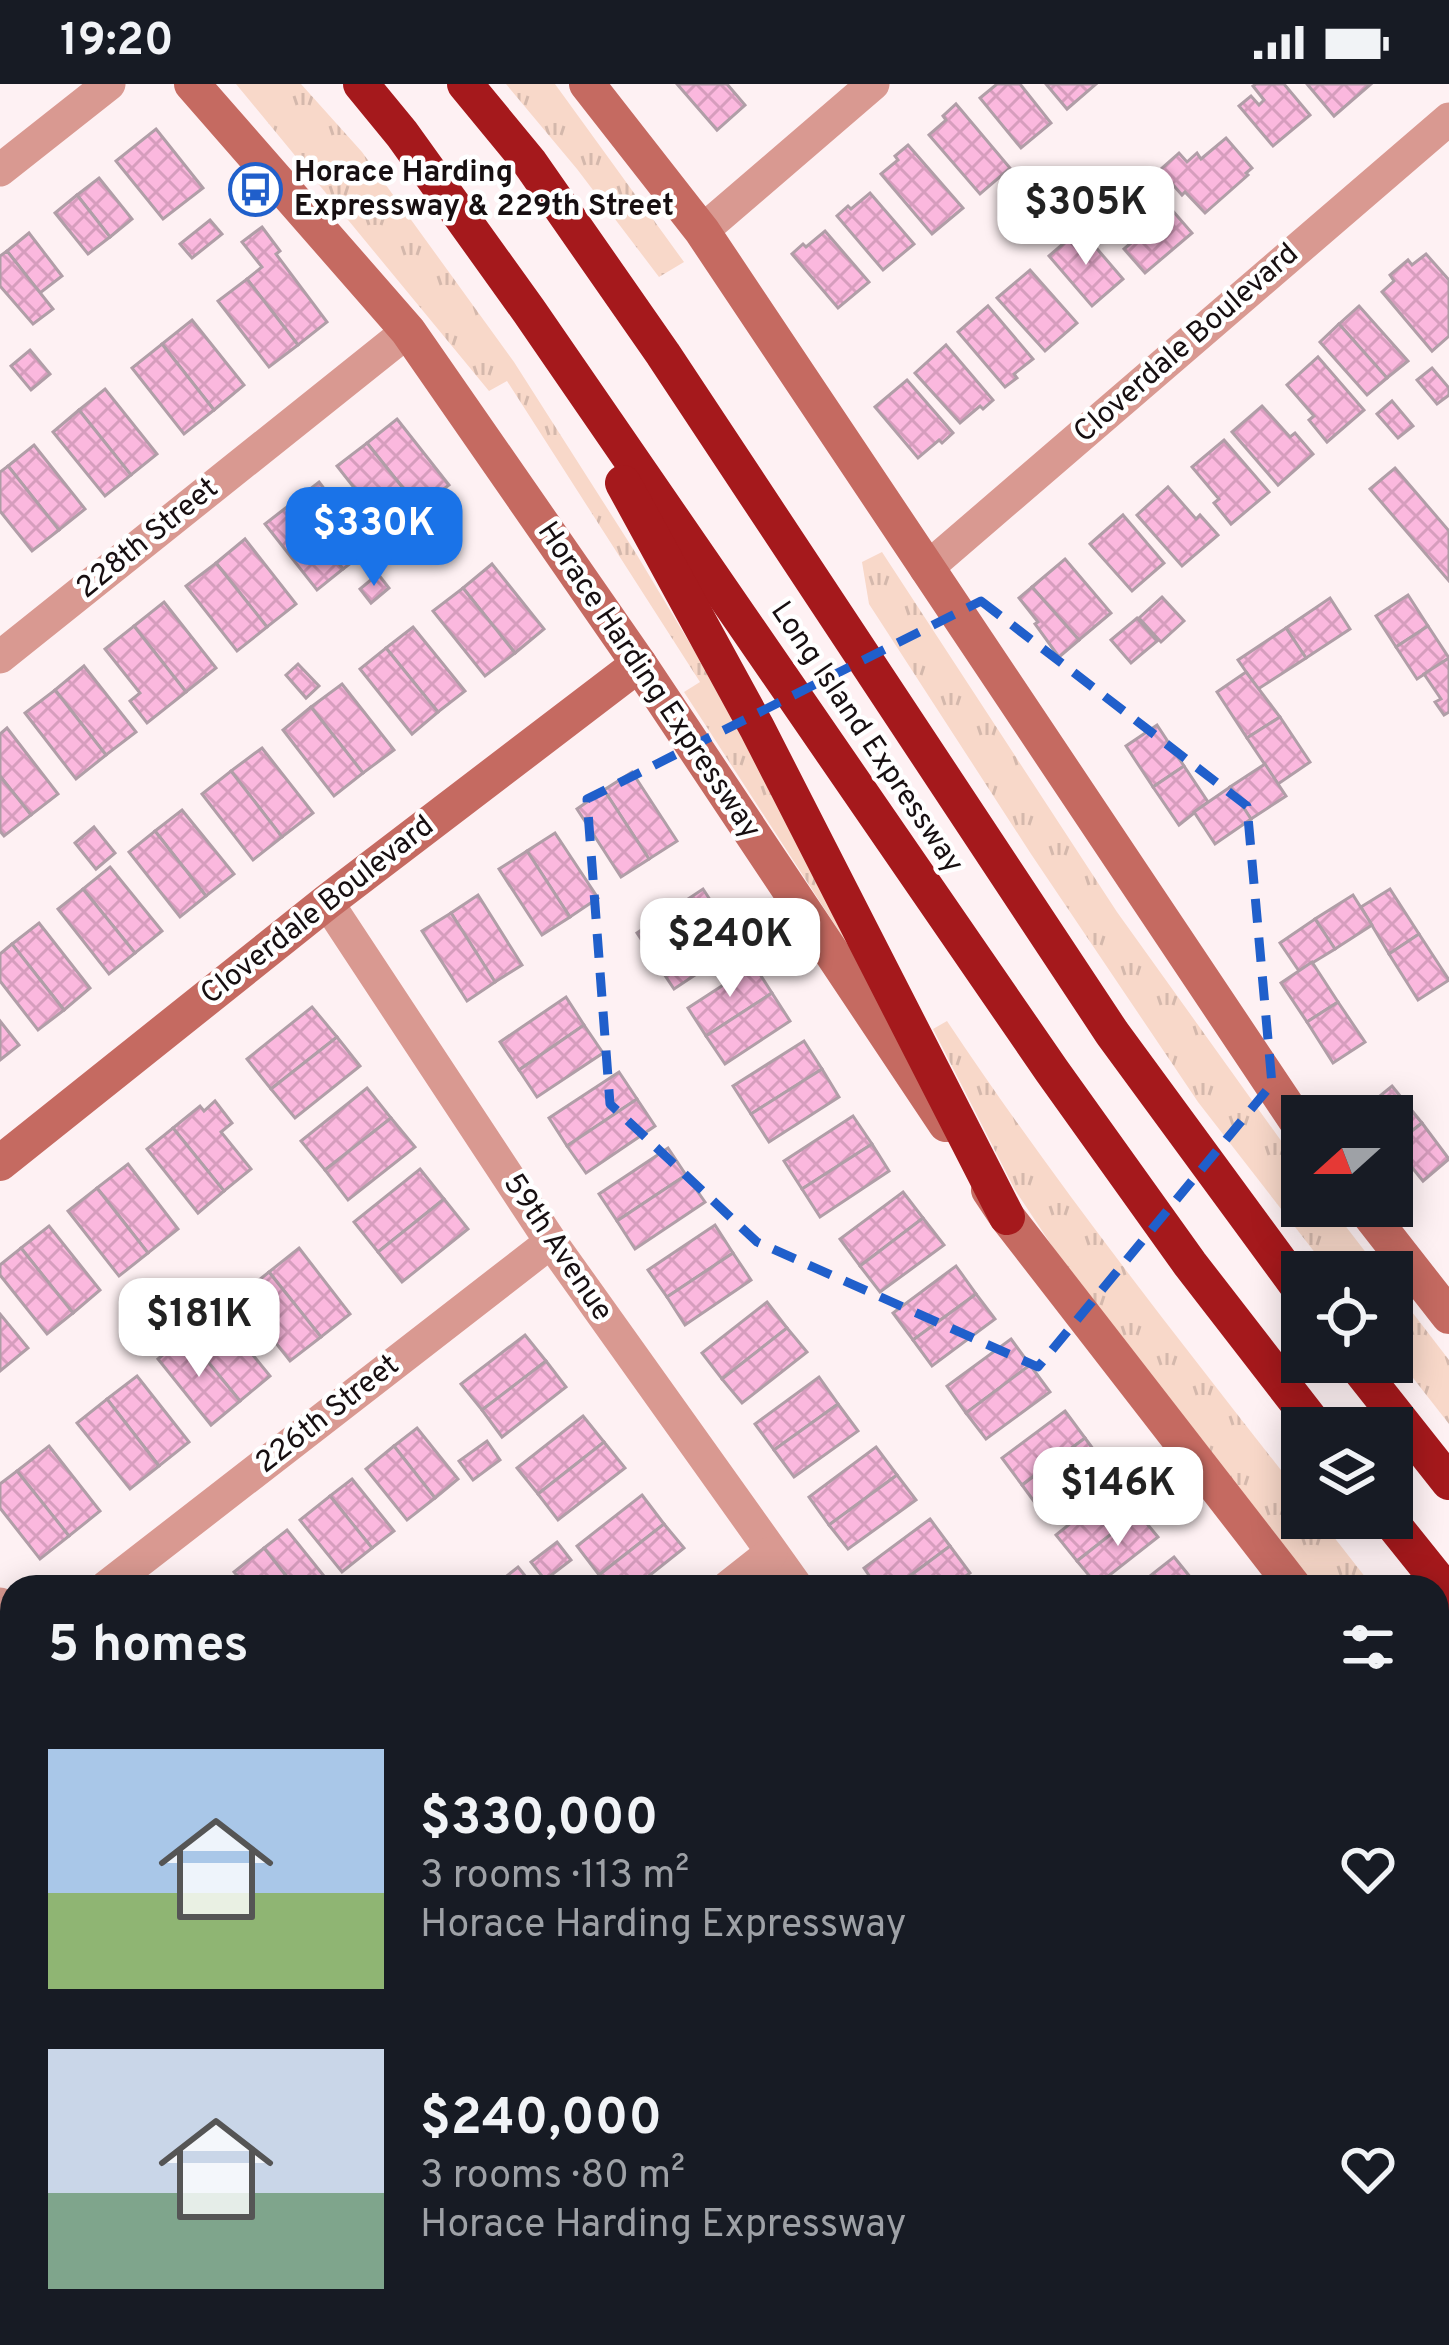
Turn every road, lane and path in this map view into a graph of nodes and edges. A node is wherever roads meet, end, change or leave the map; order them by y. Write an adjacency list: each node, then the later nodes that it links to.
1 (109, 84): 8 (street)
2 (191, 84): 11 (main road, Horace Harding Expressway)
3 (361, 84): 10 (highway, Long Island Expressway)
4 (465, 84): 19 (highway, Long Island Expressway)
5 (587, 84): 9 (main road)
6 (873, 84): 9 (street)
7 (1449, 119): 12 (street, Cloverdale Boulevard)
8 (0, 170)
9 (702, 231): 12 (main road)
10 (529, 311): 18 (highway); 27 (highway, Long Island Expressway)
11 (408, 332): 13 (street, 228th Street); 14 (main road, Horace Harding Expressway)
12 (926, 569): 16 (main road)
13 (0, 657)
14 (639, 664): 15 (main road, Cloverdale Boulevard); 18 (main road, Horace Harding Expressway)
15 (327, 902): 17 (main road, Cloverdale Boulevard); 21 (street, 59th Avenue)
16 (1281, 1098)
17 (0, 1162)
18 (1007, 1217): 35 (main road, Horace Harding Expressway)
19 (1250, 1223): 22 (highway); 23 (highway, Long Island Expressway)
20 (1379, 1227): 24 (main road)
21 (551, 1242): 31 (street, 59th Avenue); 32 (street, 226th Street)
22 (1281, 1255)
23 (1281, 1264)
24 (1449, 1316)
25 (1371, 1383): 29 (highway)
26 (1397, 1383): 28 (highway)
27 (1301, 1407)
28 (1449, 1445)
29 (1449, 1482)
30 (1405, 1539): 36 (highway)
31 (771, 1553): 33 (street); 34 (street, 59th Avenue)
32 (121, 1575)
33 (743, 1575)
34 (788, 1575)
35 (1285, 1575)
36 (1434, 1575)

